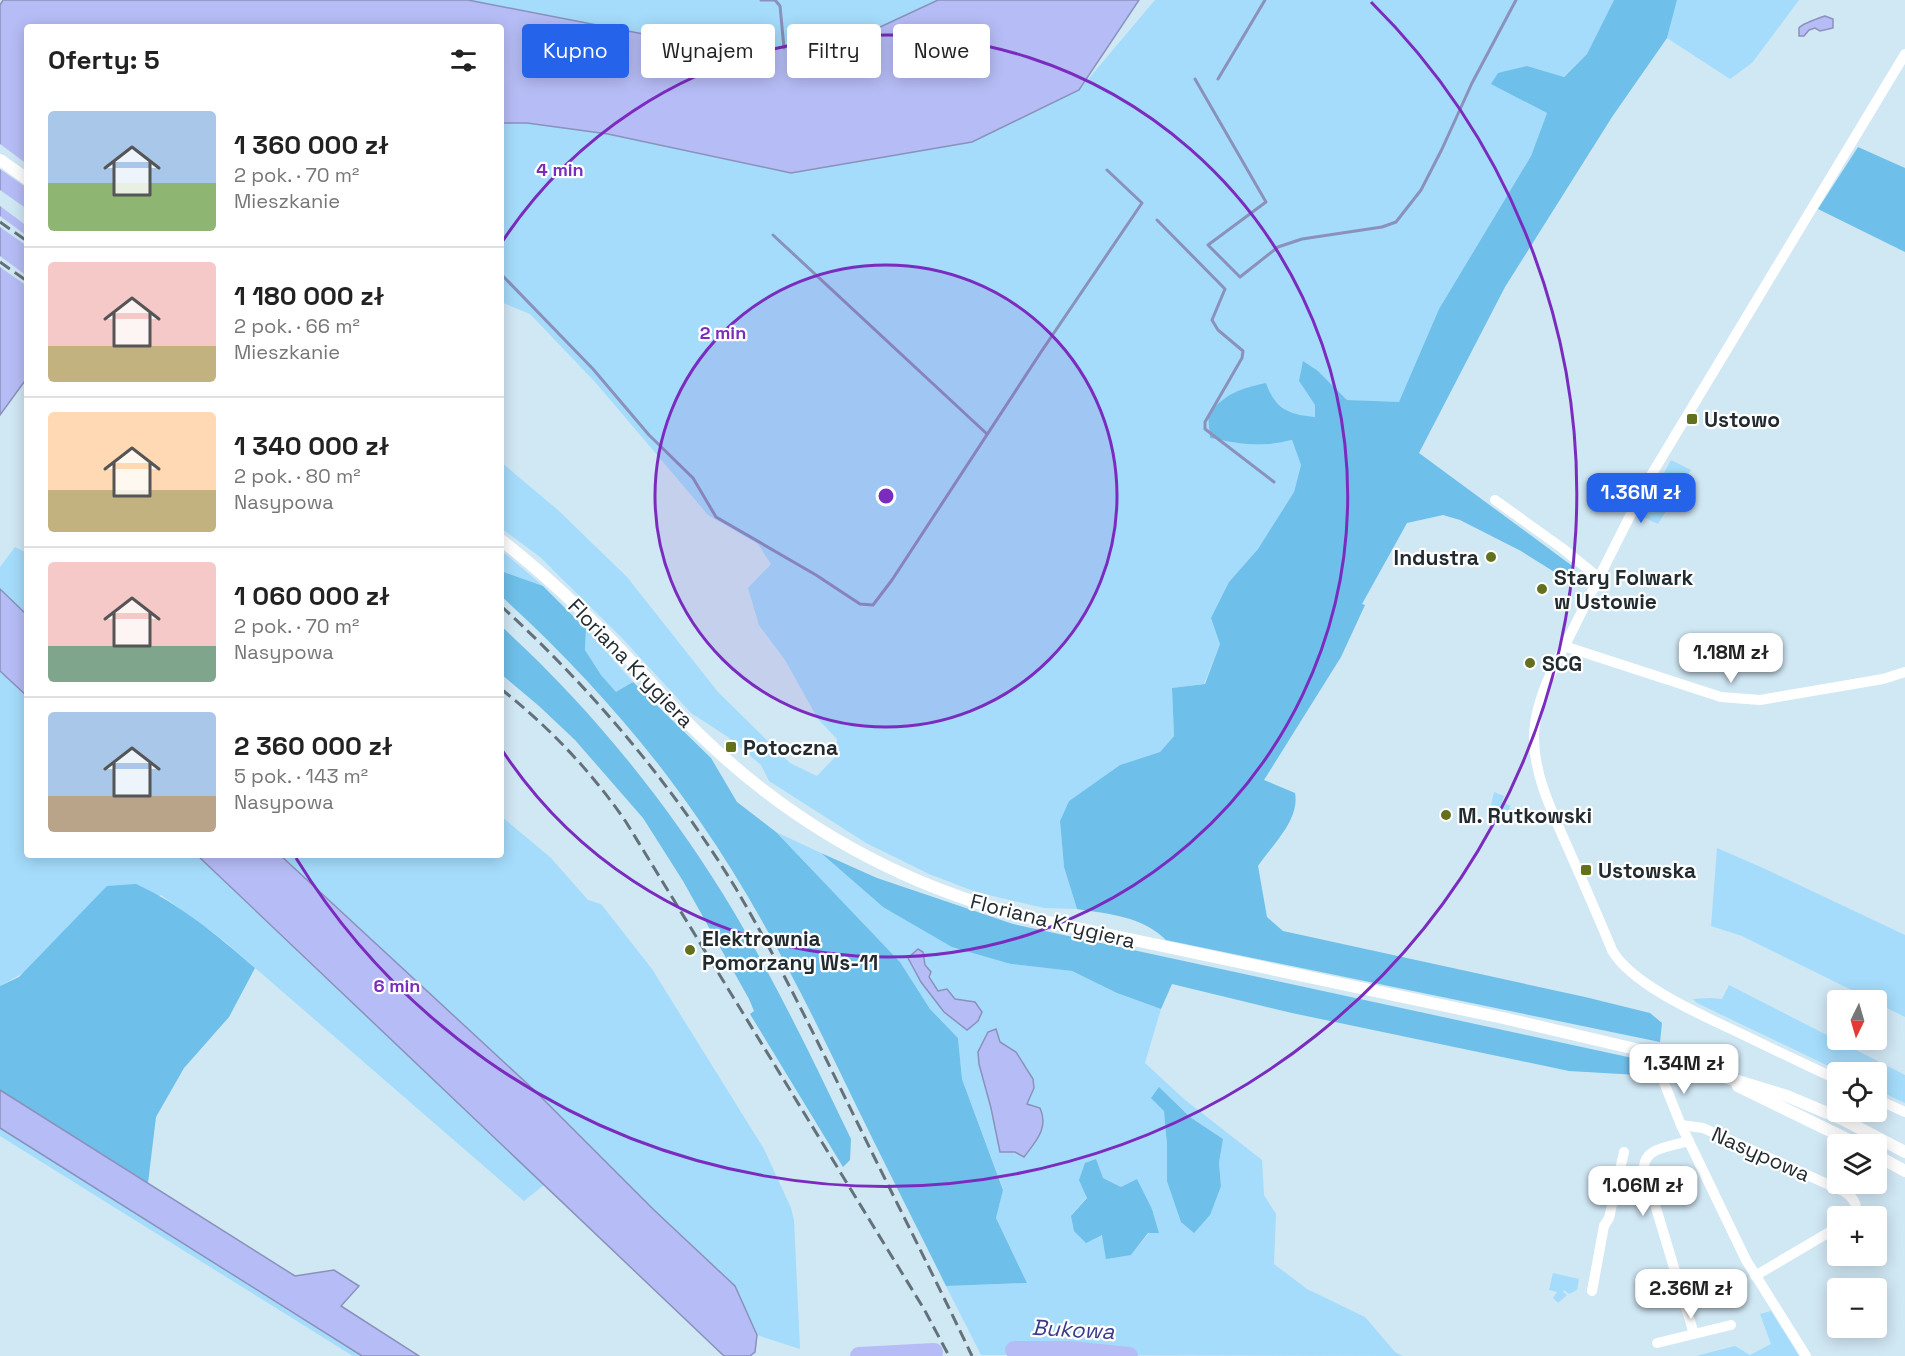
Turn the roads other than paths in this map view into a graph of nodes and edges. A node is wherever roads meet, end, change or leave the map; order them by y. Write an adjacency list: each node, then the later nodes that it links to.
1 (1905, 54): 6 (street)
2 (0, 160): 3 (main road)
3 (24, 177)
4 (1495, 500): 6 (street)
5 (504, 542): 10 (main road, Floriana Krygiera)
6 (1599, 578): 7 (street)
7 (1564, 646): 8 (street); 11 (street)
8 (1905, 672)
9 (1661, 1075): 14 (street, Nasypowa)
10 (1718, 1075): 15 (main road, Floriana Krygiera); 18 (main road, Floriana Krygiera)
11 (1827, 1075)
12 (1887, 1104): 13 (street)
13 (1905, 1112)
14 (1681, 1125): 16 (street, Nasypowa); 21 (street, Nasypowa)
15 (1837, 1134)
16 (1689, 1141): 23 (street, Nasypowa); 26 (street, Nasypowa)
17 (1624, 1152): 24 (street)
18 (1905, 1152)
19 (1887, 1161): 20 (main road)
20 (1905, 1171)
21 (1857, 1206)
22 (1827, 1233): 23 (street)
23 (1755, 1276): 28 (street, Nasypowa)
24 (1592, 1291)
25 (1731, 1325): 26 (street)
26 (1694, 1334): 27 (street)
27 (1656, 1343)
28 (1806, 1356)

